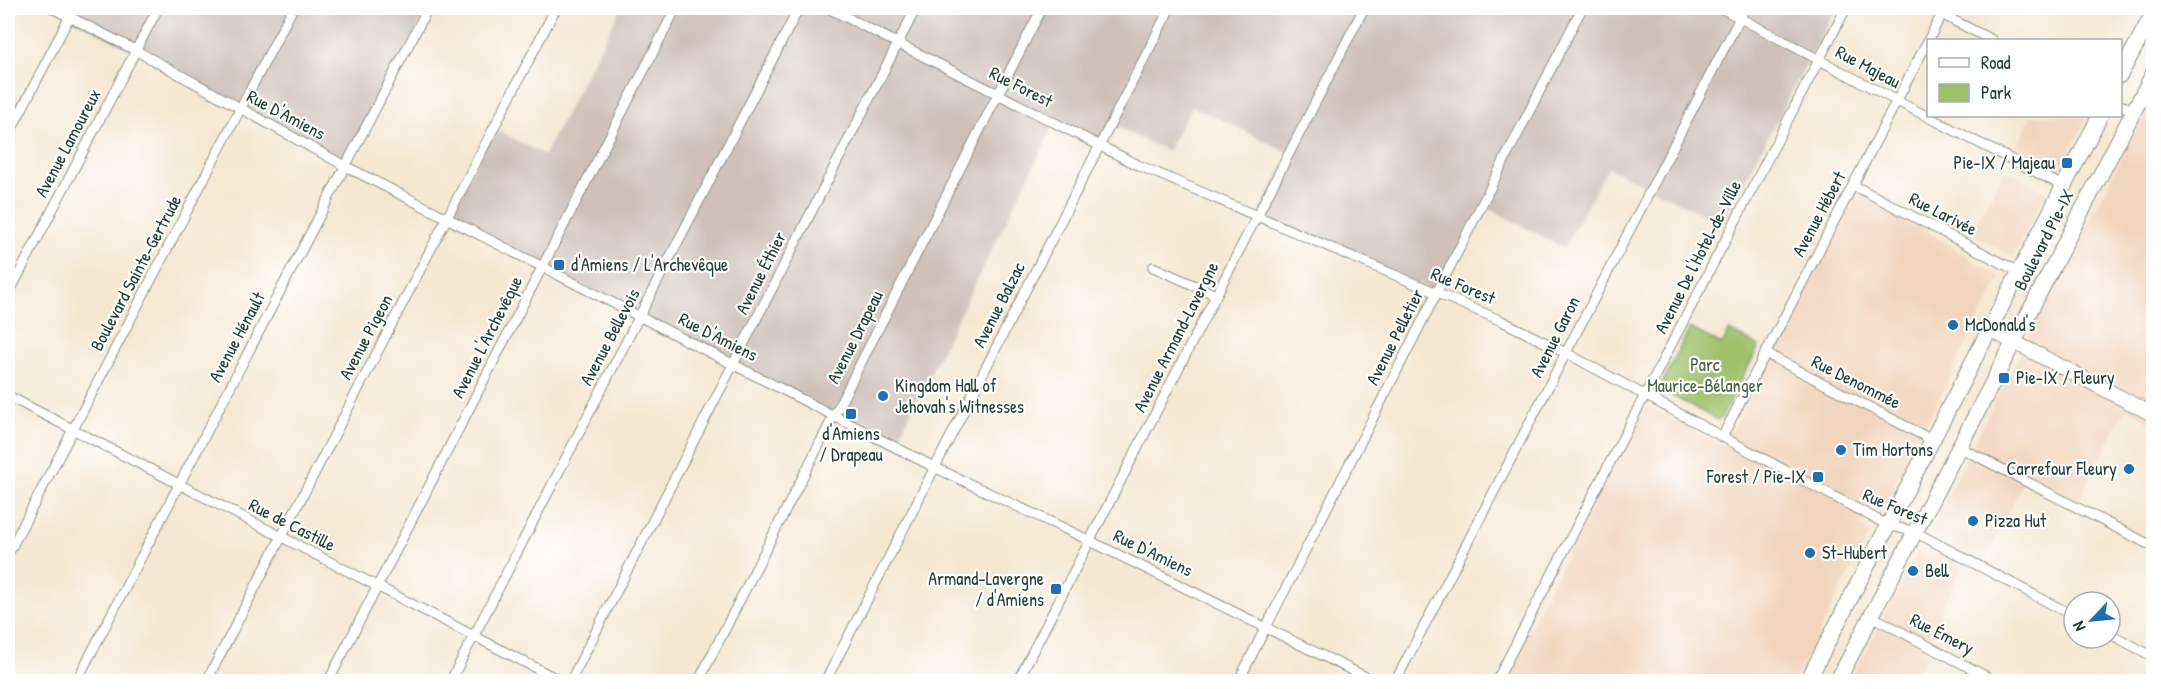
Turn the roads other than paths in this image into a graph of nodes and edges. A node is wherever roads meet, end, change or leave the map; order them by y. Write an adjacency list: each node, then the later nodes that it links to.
1 (52, 8): 18 (street, Rue D'Amiens)
2 (158, 8): 25 (street, Avenue Lamoureux)
3 (293, 8): 32 (street, Boulevard Sainte-Gertrude)
4 (428, 8): 38 (street, Avenue Hénault)
5 (556, 8): 42 (street, Avenue Pigeon)
6 (676, 8): 43 (street, Avenue L'Archevêque)
7 (799, 8): 49 (street, Avenue Bellevois)
8 (828, 8): 24 (street, Rue Forest)
9 (916, 8): 24 (street, Avenue Éthier)
10 (1042, 8): 29 (street, Avenue Drapeau)
11 (1170, 8): 37 (street, Avenue Balzac)
12 (1364, 8): 41 (street, Avenue Armand-Lavergne)
13 (1582, 8): 46 (street, Avenue Pelletier)
14 (1721, 8): 20 (street, Rue Majeau)
15 (1745, 8): 20 (street, Avenue Garon)
16 (1846, 8): 26 (street, Avenue De l'Hotel-de-Ville)
17 (1943, 11): 21 (street, Avenue Hébert); 22 (street)
18 (72, 12): 25 (street, Rue D'Amiens); 36 (street)
19 (2154, 12): 28 (main road)
20 (1740, 17): 26 (street, Rue Majeau); 52 (street, Avenue Garon)
21 (1929, 39)
22 (1990, 39)
23 (1927, 42): 30 (street, Avenue Hébert)
24 (898, 43): 29 (street, Rue Forest); 54 (street, Avenue Éthier)
25 (135, 50): 32 (street, Rue D'Amiens); 47 (street, Avenue Lamoureux)
26 (1819, 59): 30 (street, Rue Majeau); 55 (street, Avenue De l'Hotel-de-Ville)
27 (2154, 72): 31 (main road, Boulevard Pie-IX)
28 (2122, 73)
29 (998, 93): 37 (street, Rue Forest); 57 (street, Avenue Drapeau)
30 (1897, 101): 33 (street, Rue Majeau); 39 (street, Avenue Hébert)
31 (2127, 108): 51 (main road, Boulevard Pie-IX)
32 (240, 110): 38 (street, Rue D'Amiens); 59 (street, Boulevard Sainte-Gertrude)
33 (1927, 116)
34 (1928, 117): 40 (street, Rue Majeau)
35 (2099, 117): 40 (main road, Boulevard Pie-IX)
36 (8, 136)
37 (1100, 145): 41 (street, Rue Forest); 63 (street, Avenue Balzac)
38 (345, 166): 42 (street, Rue D'Amiens); 64 (street, Avenue Hénault)
39 (1853, 185): 45 (street, Rue Larivée); 53 (street, Avenue Hébert)
40 (2063, 186): 45 (main road, Boulevard Pie-IX)
41 (1258, 215): 46 (street, Rue Forest); 48 (street, Avenue Armand-Lavergne)
42 (447, 218): 43 (street, Rue D'Amiens); 67 (street, Avenue Pigeon)
43 (543, 267): 49 (street, Rue D'Amiens); 71 (street, Avenue L'Archevêque)
44 (1153, 267): 48 (street)
45 (2019, 272): 50 (main road, Boulevard Pie-IX)
46 (1436, 293): 52 (street, Rue Forest); 74 (street, Avenue Pelletier)
47 (8, 295)
48 (1216, 295): 68 (street, Avenue Armand-Lavergne)
49 (640, 315): 54 (street, Rue D'Amiens); 75 (street, Avenue Bellevois)
50 (1989, 329): 51 (street); 61 (main road, Boulevard Pie-IX)
51 (2013, 343): 58 (street); 62 (main road, Boulevard Pie-IX)
52 (1566, 353): 55 (street, Rue Forest); 89 (street, Avenue Garon)
53 (1765, 353): 60 (street, Avenue Hébert); 61 (street, Rue Denommée)
54 (733, 363): 57 (street, Rue D'Amiens); 83 (street, Avenue Éthier)
55 (1645, 395): 60 (street, Rue Forest); 90 (street, Avenue De l'Hotel-de-Ville)
56 (8, 396): 59 (street, Rue de Castille)
57 (834, 415): 63 (street, Rue D'Amiens); 84 (street, Avenue Drapeau)
58 (2154, 415)
59 (72, 430): 64 (street, Rue de Castille); 70 (street, Boulevard Sainte-Gertrude)
60 (1722, 437): 65 (street, Rue Forest)
61 (1932, 440): 65 (main road, Boulevard Pie-IX)
62 (1959, 447): 66 (main road, Boulevard Pie-IX); 69 (street)
63 (934, 467): 68 (street, Rue D'Amiens); 85 (street, Avenue Balzac)
64 (179, 485): 67 (street, Rue de Castille); 78 (street, Avenue Hénault)
65 (1888, 525): 66 (street, Rue Forest); 91 (main road, Boulevard Pie-IX)
66 (1915, 532): 72 (street, Rue Forest); 73 (main road, Boulevard Pie-IX)
67 (280, 537): 71 (street, Rue de Castille); 79 (street, Avenue Pigeon)
68 (1089, 540): 74 (street, Rue D'Amiens); 86 (street, Avenue Armand-Lavergne)
69 (2154, 547)
70 (8, 554)
71 (376, 587): 75 (street, Rue de Castille); 80 (street, Avenue L'Archevêque)
72 (2062, 610)
73 (1871, 616): 92 (main road, Boulevard Pie-IX); 93 (street, Rue Émery)
74 (1266, 627): 87 (street, Avenue Pelletier); 88 (street, Rue D'Amiens)
75 (474, 636): 81 (street, Avenue Bellevois); 82 (street, Rue de Castille)
76 (2122, 640): 77 (street)
77 (2154, 657)
78 (76, 681)
79 (206, 681)
80 (328, 681)
81 (450, 681)
82 (563, 681)
83 (570, 681)
84 (698, 681)
85 (825, 681)
86 (1017, 681)
87 (1238, 681)
88 (1376, 681)
89 (1395, 681)
90 (1496, 681)
91 (1807, 681)
92 (1837, 681)
93 (1997, 681)

